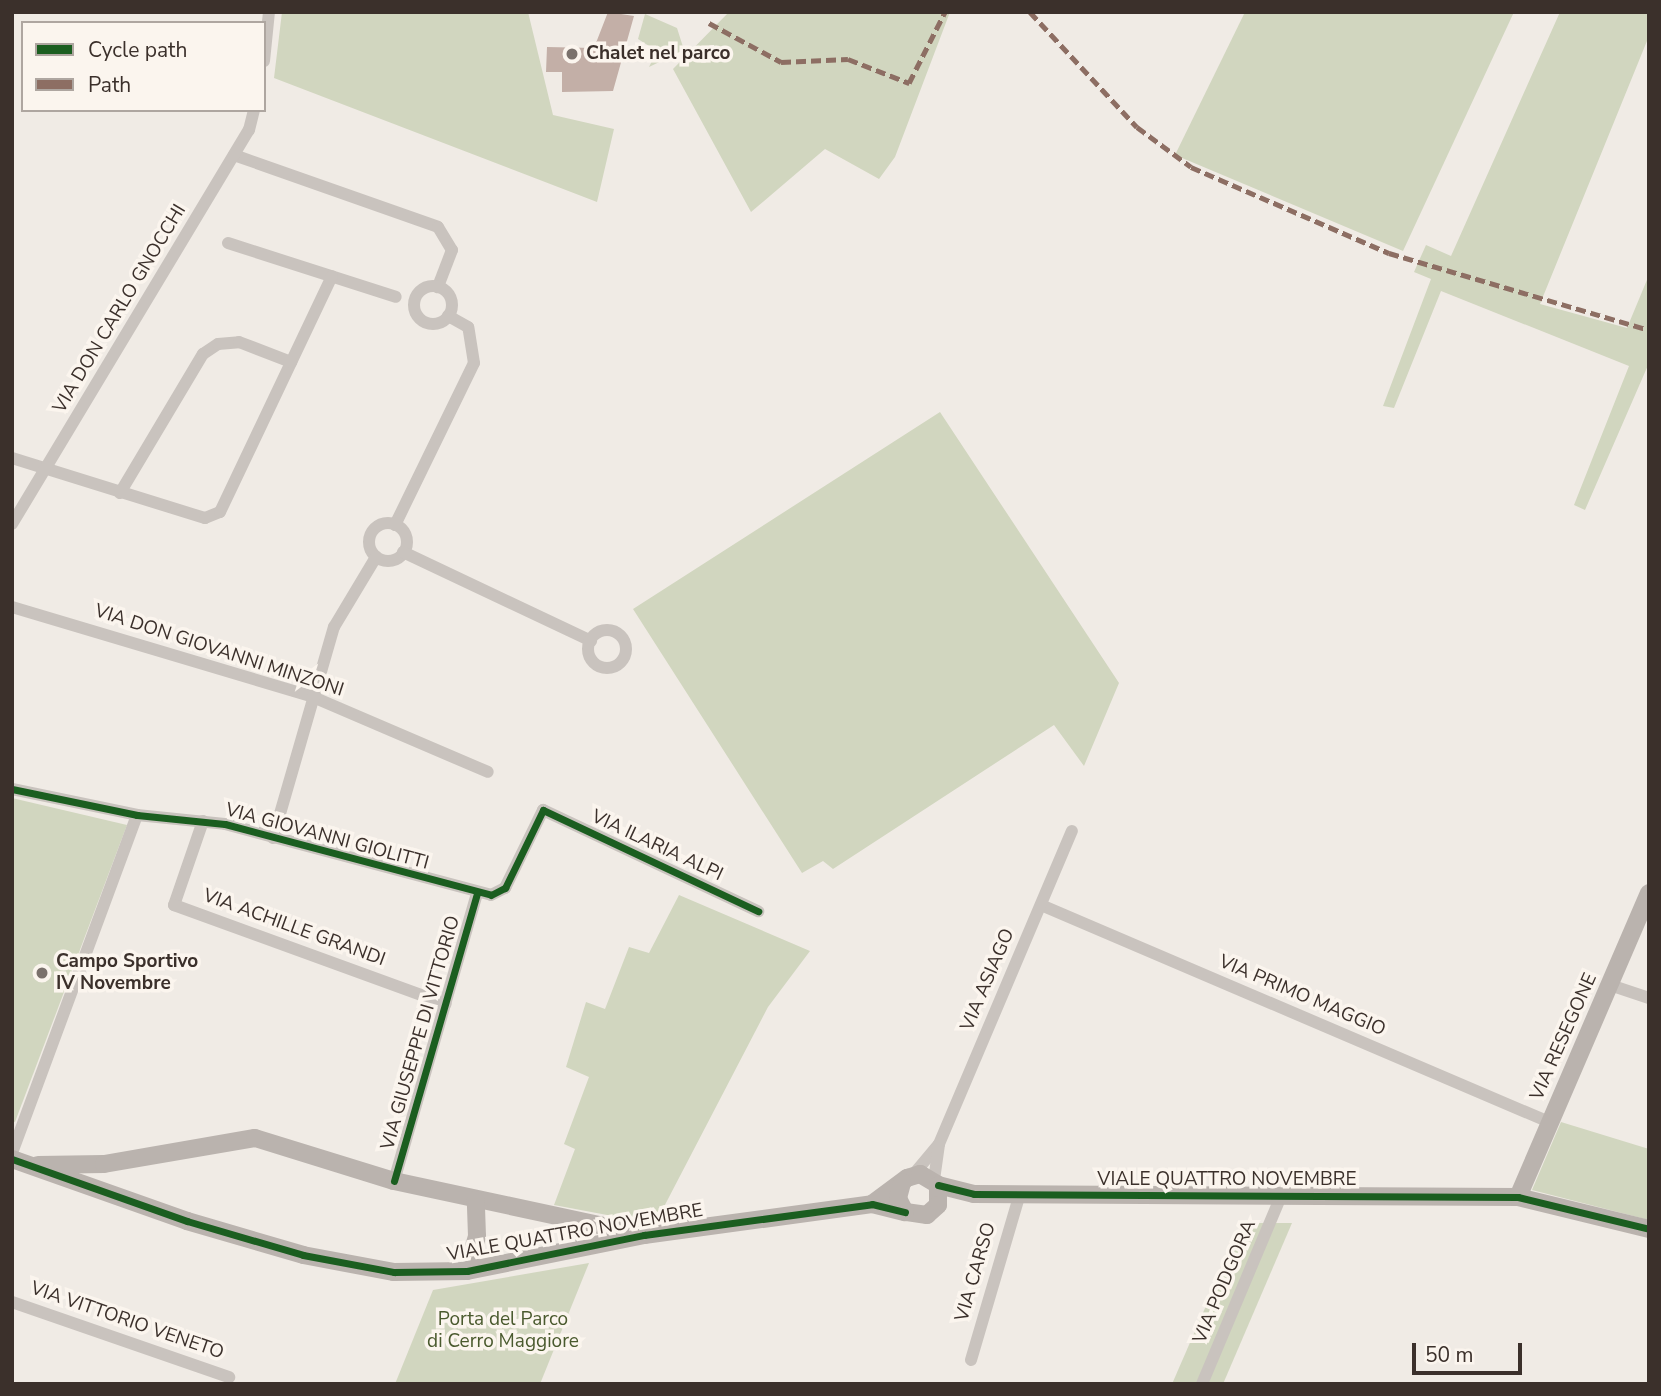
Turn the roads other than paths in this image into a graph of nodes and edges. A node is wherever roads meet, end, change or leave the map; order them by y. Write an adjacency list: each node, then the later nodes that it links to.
1 (269, 12): 2 (street)
2 (266, 41)
3 (253, 112): 4 (street, VIA DON CARLO GNOCCHI)
4 (234, 155): 7 (street); 12 (street, VIA DON CARLO GNOCCHI)
5 (228, 243): 6 (street)
6 (332, 276): 8 (street); 10 (street)
7 (438, 287): 9 (street); 9 (street)
8 (396, 297)
9 (448, 316): 15 (street)
10 (291, 362): 13 (street); 13 (street)
11 (12, 458): 12 (street)
12 (45, 471): 13 (street); 14 (street, VIA DON CARLO GNOCCHI)
13 (120, 494)
14 (12, 524)
15 (396, 525): 16 (street); 17 (street)
16 (403, 552): 17 (street); 19 (street)
17 (376, 557): 20 (street)
18 (12, 607): 20 (street, VIA DON GIOVANNI MINZONI)
19 (590, 641)
20 (313, 697): 21 (street, VIA DON GIOVANNI MINZONI); 26 (street)
21 (488, 772)
22 (12, 789): 23 (street, VIA GIOVANNI GIOLITTI)
23 (137, 815): 24 (street, VIA GIOVANNI GIOLITTI); 36 (street)
24 (203, 821): 26 (street, VIA GIOVANNI GIOLITTI); 33 (street, VIA ACHILLE GRANDI)
25 (1072, 831): 29 (street, VIA ASIAGO)
26 (273, 838): 27 (street, VIA GIOVANNI GIOLITTI)
27 (477, 893): 30 (street, VIA ILARIA ALPI); 33 (street, VIA GIUSEPPE DI VITTORIO)
28 (1649, 893): 31 (street, VIA RESEGONE)
29 (1041, 905): 34 (street, VIA PRIMO MAGGIO); 35 (street, VIA ASIAGO)
30 (758, 911)
31 (1610, 985): 32 (street); 34 (street, VIA RESEGONE)
32 (1649, 998)
33 (446, 1004): 40 (street, VIA GIUSEPPE DI VITTORIO)
34 (1549, 1122): 46 (street, VIA RESEGONE)
35 (939, 1144): 39 (street, VIA ASIAGO); 41 (street, VIA ASIAGO)
36 (12, 1153)
37 (20, 1162): 38 (street, VIALE QUATTRO NOVEMBRE); 44 (street, VIALE QUATTRO NOVEMBRE)
38 (104, 1164): 40 (street, VIALE QUATTRO NOVEMBRE); 44 (street)
39 (907, 1179): 41 (street); 48 (street, VIALE QUATTRO NOVEMBRE); 50 (street)
40 (394, 1181): 47 (street, VIALE QUATTRO NOVEMBRE)
41 (936, 1182): 42 (street, VIALE QUATTRO NOVEMBRE); 49 (street)
42 (974, 1194): 43 (street, VIALE QUATTRO NOVEMBRE); 49 (street, VIALE QUATTRO NOVEMBRE)
43 (1020, 1194): 45 (street, VIALE QUATTRO NOVEMBRE); 55 (street, VIA CARSO)
44 (104, 1195): 53 (street, VIALE QUATTRO NOVEMBRE)
45 (1281, 1196): 46 (street, VIALE QUATTRO NOVEMBRE); 57 (street, VIA PODGORA)
46 (1518, 1197): 51 (street, VIALE QUATTRO NOVEMBRE)
47 (476, 1200): 52 (street, VIALE QUATTRO NOVEMBRE); 53 (street)
48 (872, 1204): 50 (street, VIALE QUATTRO NOVEMBRE); 52 (street, VIALE QUATTRO NOVEMBRE)
49 (938, 1205): 50 (street)
50 (905, 1212)
51 (1649, 1229)
52 (644, 1235): 53 (street, VIALE QUATTRO NOVEMBRE)
53 (467, 1271)
54 (12, 1302): 56 (street, VIA VITTORIO VENETO)
55 (971, 1360)
56 (229, 1377)
57 (1202, 1384)

